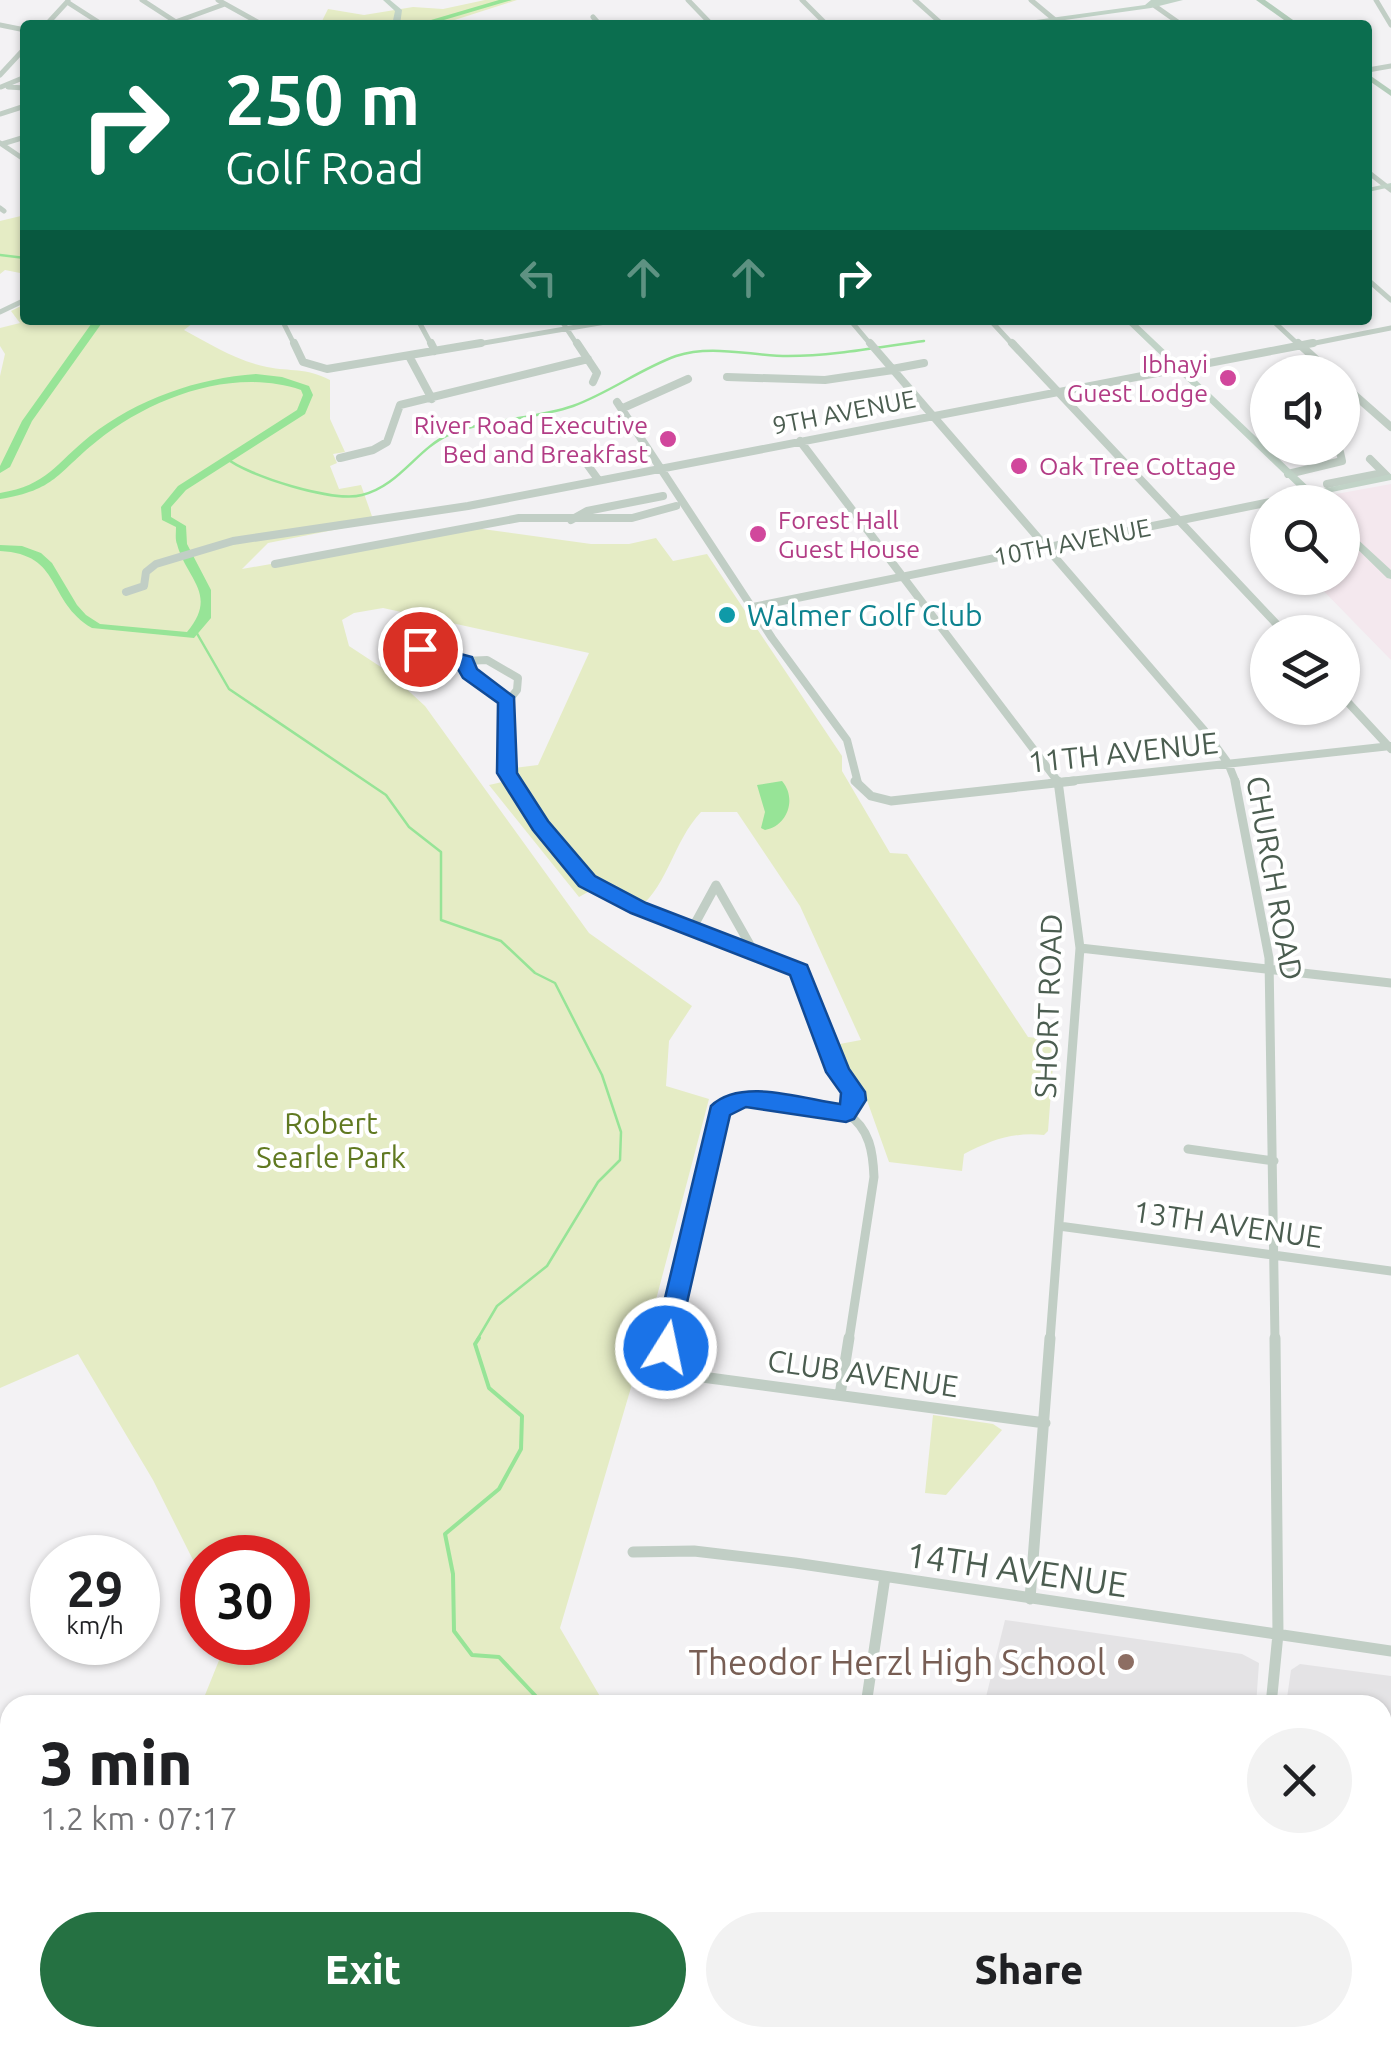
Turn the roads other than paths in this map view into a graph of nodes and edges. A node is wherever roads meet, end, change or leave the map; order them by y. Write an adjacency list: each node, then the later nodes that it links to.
1 (142, 0): 17 (street)
2 (389, 0): 20 (main road)
3 (688, 0): 22 (street)
4 (802, 0): 23 (street)
5 (915, 0): 24 (street)
6 (1031, 0): 25 (street)
7 (1180, 0): 13 (main road)
8 (1260, 0): 28 (main road)
9 (1391, 0): 11 (street)
10 (68, 1): 15 (street); 16 (street)
11 (1378, 1): 29 (street)
12 (221, 2): 18 (street); 19 (street)
13 (1155, 4): 26 (main road); 27 (street)
14 (593, 16): 21 (street)
15 (51, 20)
16 (96, 20)
17 (173, 20)
18 (180, 20)
19 (250, 20)
20 (400, 20)
21 (596, 20)
22 (707, 20)
23 (822, 20)
24 (937, 20)
25 (1055, 20)
26 (1068, 20)
27 (1176, 20)
28 (1289, 20)
29 (1391, 25)
30 (20, 54): 31 (street)
31 (0, 76)
32 (1372, 77): 33 (main road)
33 (1391, 94)
34 (1372, 283): 35 (street)
35 (1391, 300)
36 (284, 325): 51 (street)
37 (421, 325): 46 (street)
38 (558, 325): 46 (street)
39 (564, 325): 49 (street)
40 (854, 325): 52 (street, CHURCH ROAD)
41 (995, 325): 57 (street)
42 (1133, 325): 53 (main road)
43 (1278, 325): 45 (street)
44 (1391, 328): 45 (street, 9TH AVENUE)
45 (1301, 346): 47 (street); 53 (street, 9TH AVENUE)
46 (436, 352): 48 (street)
47 (1311, 355)
48 (408, 356): 51 (street); 58 (street)
49 (588, 360): 56 (street); 58 (street)
50 (924, 362): 52 (street)
51 (313, 368)
52 (892, 369): 54 (street); 60 (street, CHURCH ROAD)
53 (1178, 369): 57 (street, 9TH AVENUE); 62 (main road)
54 (726, 378)
55 (688, 379): 70 (street)
56 (593, 382)
57 (1057, 392): 60 (street, 9TH AVENUE); 84 (street)
58 (432, 399): 65 (street)
59 (1360, 400): 61 (street)
60 (932, 416): 63 (street, 9TH AVENUE); 86 (street, CHURCH ROAD)
61 (1391, 428)
62 (1250, 438)
63 (800, 441): 70 (street, 9TH AVENUE); 88 (street, SHORT ROAD)
64 (567, 454): 73 (street)
65 (340, 458)
66 (1370, 458): 72 (street)
67 (1278, 465): 71 (main road)
68 (1278, 465): 75 (main road)
69 (1325, 465): 71 (street)
70 (660, 466): 73 (street, 9TH AVENUE); 80 (street)
71 (1288, 474): 76 (main road)
72 (1388, 476): 74 (street); 77 (main road, 10TH AVENUE)
73 (597, 478): 90 (street, 9TH AVENUE)
74 (1327, 484)
75 (1299, 485)
76 (1299, 485)
77 (1357, 485)
78 (663, 496): 79 (street)
79 (635, 501): 82 (street); 83 (street)
80 (681, 506): 82 (street); 91 (street)
81 (1250, 508): 84 (street, 10TH AVENUE)
82 (645, 513): 83 (street)
83 (571, 520): 87 (street)
84 (1178, 520): 86 (street, 10TH AVENUE); 92 (street)
85 (1360, 546): 89 (main road)
86 (1044, 548): 88 (street, 10TH AVENUE); 98 (street, CHURCH ROAD)
87 (276, 564)
88 (904, 576): 91 (street, 10TH AVENUE); 99 (street, SHORT ROAD)
89 (1391, 576)
90 (126, 592)
91 (754, 607): 100 (street)
92 (1268, 615)
93 (434, 653): 94 (street)
94 (465, 661): 95 (street); 95 (street)
95 (508, 701): 101 (street)
96 (1360, 715): 97 (street)
97 (1390, 747): 98 (street, 11TH AVENUE)
98 (1228, 763): 99 (street, 11TH AVENUE); 104 (street, CHURCH ROAD)
99 (1059, 782): 100 (street, 11TH AVENUE); 102 (street, SHORT ROAD)
100 (863, 789)
101 (692, 928): 103 (street); 103 (street)
102 (1080, 948): 104 (street); 109 (street, SHORT ROAD)
103 (754, 952): 106 (street)
104 (1270, 969): 105 (street); 108 (street, CHURCH ROAD)
105 (1391, 983)
106 (846, 1113): 112 (street); 112 (street, CLUB AVENUE)
107 (1188, 1148): 108 (street)
108 (1274, 1161): 110 (street, CHURCH ROAD)
109 (1059, 1226): 110 (street, 13TH AVENUE); 113 (street, SHORT ROAD)
110 (1276, 1256): 111 (street, 13TH AVENUE); 117 (street, CHURCH ROAD)
111 (1391, 1270)
112 (840, 1396): 113 (street, CLUB AVENUE)
113 (1044, 1423): 116 (street, SHORT ROAD)
114 (634, 1552): 115 (street, 14TH AVENUE)
115 (885, 1577): 116 (street, 14TH AVENUE); 119 (street)
116 (1030, 1600): 117 (street, 14TH AVENUE)
117 (1278, 1634): 118 (street, 14TH AVENUE); 120 (street, CHURCH ROAD)
118 (1391, 1651)
119 (867, 1695)
120 (1272, 1695)

